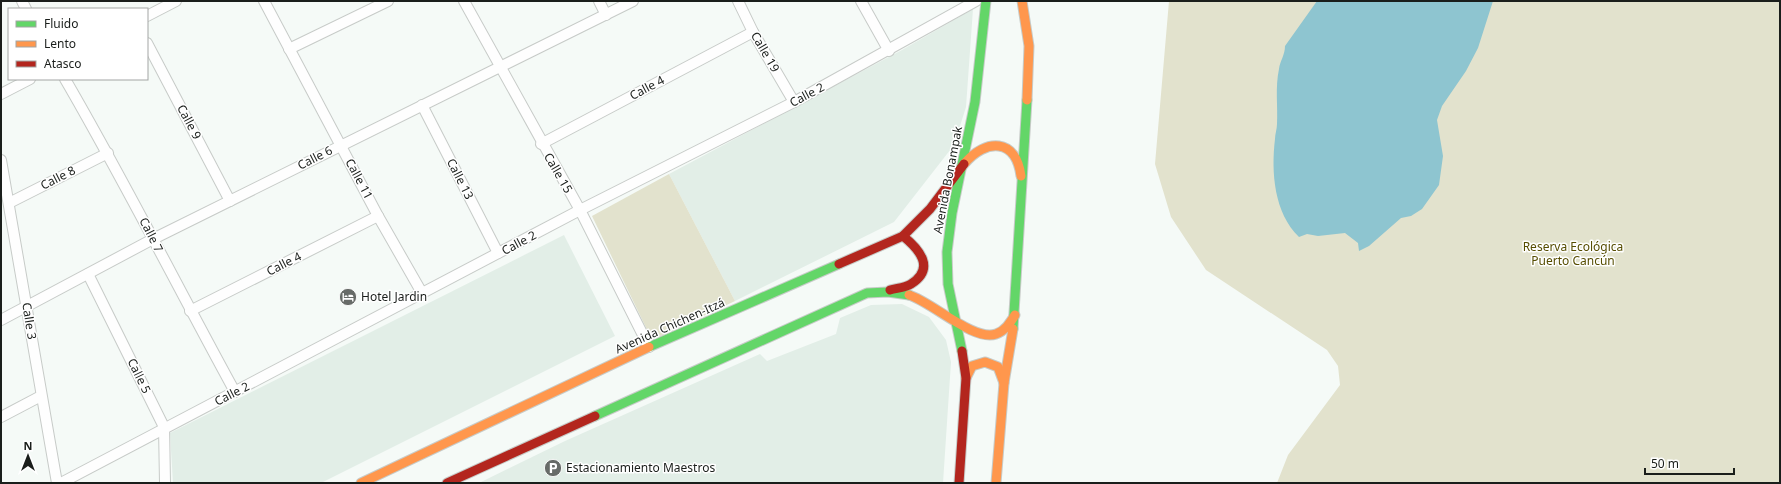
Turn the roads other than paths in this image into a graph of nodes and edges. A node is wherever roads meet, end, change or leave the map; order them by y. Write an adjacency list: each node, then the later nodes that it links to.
1 (176, 1): 13 (street)
2 (264, 1): 16 (street, Calle 11)
3 (388, 1): 16 (street)
4 (464, 1): 18 (street, Calle 15)
5 (599, 1): 12 (street)
6 (633, 1): 12 (street, Calle 6)
7 (738, 1): 14 (street, Calle 19)
8 (861, 1): 17 (street)
9 (976, 1): 17 (street, Calle 2)
10 (986, 1): 28 (main road, Avenida Bonampak)
11 (1022, 1): 29 (main road)
12 (606, 14): 18 (street, Calle 6)
13 (148, 15)
14 (753, 32): 22 (street, Calle 19); 24 (street, Calle 4)
15 (148, 45): 30 (street, Calle 9)
16 (289, 50): 25 (street, Calle 11)
17 (889, 51): 22 (street, Calle 2)
18 (500, 68): 23 (street, Calle 6); 24 (street, Calle 15)
19 (28, 80): 21 (street)
20 (66, 80): 26 (street, Calle 7)
21 (1, 94)
22 (794, 102): 32 (street, Calle 2)
23 (422, 105): 25 (street, Calle 6); 36 (street, Calle 13)
24 (541, 144): 32 (street, Calle 15)
25 (341, 145): 30 (street, Calle 6); 33 (street, Calle 11)
26 (108, 153): 31 (street, Calle 8); 35 (street, Calle 7)
27 (1, 160): 31 (street, Calle 3)
28 (964, 161): 29 (main road); 34 (main road, Avenida Chichen-Itzá); 44 (main road, Avenida Bonampak)
29 (1022, 187): 42 (main road)
30 (230, 201): 35 (street, Calle 6)
31 (9, 203): 40 (street, Calle 3)
32 (580, 210): 36 (street, Calle 2); 45 (street, Calle 15)
33 (378, 216): 39 (street, Calle 11); 41 (street, Calle 4)
34 (903, 236): 38 (main road); 45 (main road, Avenida Chichen-Itzá)
35 (153, 239): 37 (street, Calle 6); 41 (street, Calle 7)
36 (498, 253): 39 (street, Calle 2)
37 (88, 274): 40 (street, Calle 6); 51 (street, Calle 5)
38 (885, 291): 44 (main road); 56 (main road)
39 (422, 293): 48 (street, Calle 2)
40 (27, 308): 43 (street, Calle 6); 49 (street, Calle 3)
41 (190, 311): 48 (street, Calle 7)
42 (1015, 315): 44 (main road); 47 (main road)
43 (1, 320)
44 (955, 322): 46 (main road, Avenida Bonampak)
45 (649, 347): 55 (main road, Avenida Chichen-Itzá)
46 (966, 378): 47 (main road); 57 (main road, Avenida Bonampak)
47 (1004, 383): 58 (main road)
48 (236, 392): 51 (street, Calle 2)
49 (41, 396): 50 (street); 52 (street, Calle 3)
50 (1, 417)
51 (164, 427): 53 (street, Calle 2); 54 (street, Calle 5)
52 (57, 483)
53 (61, 483)
54 (166, 483)
55 (361, 483)
56 (447, 483)
57 (959, 483)
58 (996, 483)

